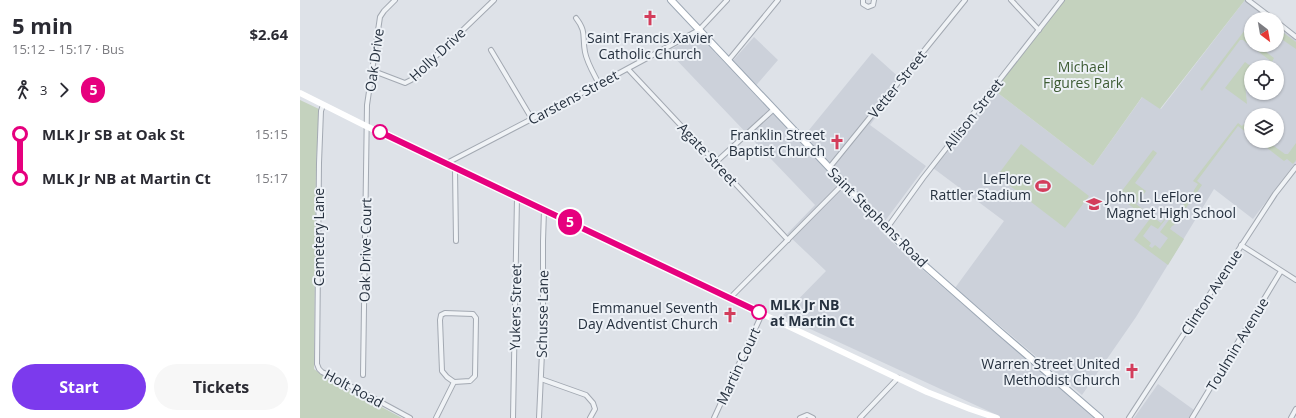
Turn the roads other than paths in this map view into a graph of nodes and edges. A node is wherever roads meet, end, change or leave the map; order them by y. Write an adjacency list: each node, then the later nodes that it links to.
1 (395, 0): 21 (street, Oak Drive)
2 (494, 0): 21 (street, Holly Drive)
3 (671, 0): 15 (main road, Saint Stephens Road)
4 (727, 0): 15 (street, Carstens Street)
5 (778, 0): 19 (street)
6 (863, 0): 7 (street)
7 (874, 0)
8 (964, 0): 32 (street, Vetter Street)
9 (1011, 0): 16 (street)
10 (1062, 0): 16 (street, Allison Street)
11 (1248, 0): 12 (street)
12 (1264, 12)
13 (576, 18): 22 (street)
14 (1284, 28): 17 (street)
15 (699, 30): 19 (main road, Saint Stephens Road); 20 (street, Carstens Street)
16 (1039, 30): 36 (street, Allison Street)
17 (1296, 37)
18 (491, 50): 26 (street)
19 (728, 61): 25 (main road, Saint Stephens Road)
20 (628, 69): 22 (street, Carstens Street); 29 (street, Agate Street)
21 (372, 70): 27 (street, Oak Drive)
22 (599, 84): 26 (street, Carstens Street)
23 (300, 93): 24 (main road)
24 (323, 105): 27 (main road); 44 (street, Cemetery Lane)
25 (774, 109): 29 (street); 32 (main road, Saint Stephens Road)
26 (532, 119): 28 (street, Carstens Street)
27 (366, 126): 28 (main road); 45 (street, Oak Drive Court)
28 (447, 163): 30 (main road)
29 (715, 163): 37 (street, Agate Street)
30 (455, 167): 34 (main road); 38 (street)
31 (1296, 167): 39 (street, Clinton Avenue)
32 (829, 168): 33 (main road, Saint Stephens Road)
33 (844, 183): 36 (main road, Saint Stephens Road); 37 (street)
34 (517, 197): 35 (main road); 52 (street, Yukers Street)
35 (544, 210): 42 (main road); 47 (street, Schusse Lane)
36 (887, 228): 60 (main road, Saint Stephens Road)
37 (788, 240): 42 (street)
38 (456, 241)
39 (1242, 245): 40 (street); 61 (street, Clinton Avenue)
40 (1281, 271): 41 (street); 62 (street, Toulmin Avenue)
41 (1296, 280)
42 (730, 298): 43 (main road)
43 (762, 314): 46 (main road); 55 (street, Martin Court)
44 (319, 369): 50 (street, Holt Road)
45 (363, 375)
46 (898, 378): 58 (street); 59 (main road)
47 (541, 379): 53 (street, Schusse Lane); 54 (street)
48 (454, 382): 48 (street); 51 (street)
49 (1296, 410): 63 (street)
50 (410, 418)
51 (436, 418)
52 (513, 418)
53 (539, 418)
54 (590, 418)
55 (714, 418)
56 (800, 418): 57 (street)
57 (813, 418)
58 (860, 418)
59 (994, 418)
60 (1100, 418)
61 (1129, 418)
62 (1192, 418)
63 (1290, 418)

